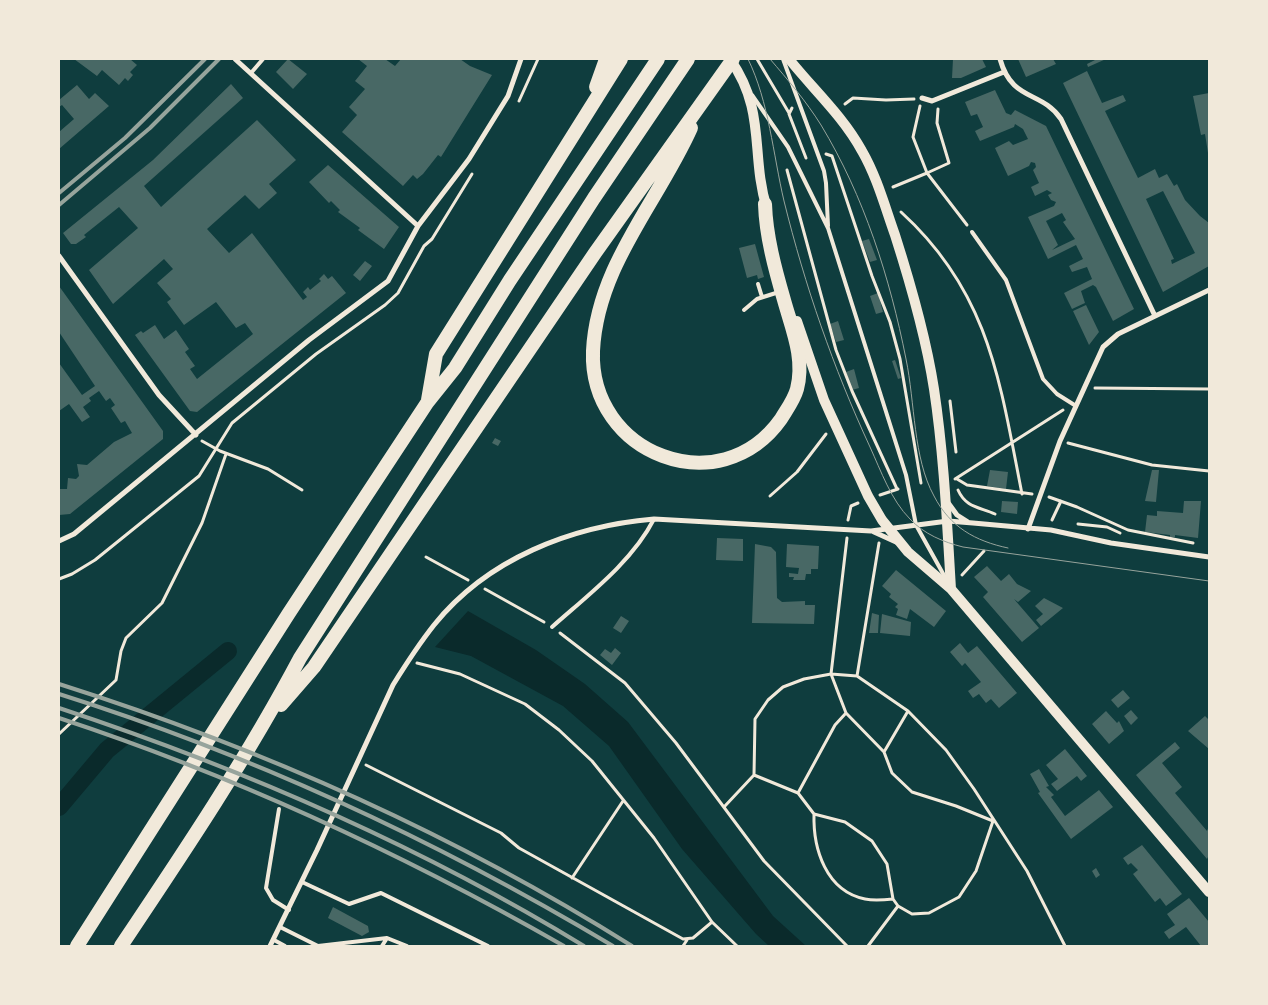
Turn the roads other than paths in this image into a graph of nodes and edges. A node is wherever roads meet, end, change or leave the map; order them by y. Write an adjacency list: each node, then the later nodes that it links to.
1 (235, 59): 13 (street)
2 (263, 59): 13 (lane)
3 (522, 59): 19 (street)
4 (606, 59): 17 (highway)
5 (621, 59): 17 (highway)
6 (658, 59): 29 (highway)
7 (688, 59): 44 (highway)
8 (732, 59): 14 (main road); 15 (highway)
9 (783, 59): 20 (lane)
10 (789, 59): 32 (main road)
11 (1000, 59): 12 (street)
12 (1004, 72): 16 (street); 28 (street)
13 (251, 73): 19 (street)
14 (747, 86): 18 (main road); 20 (lane)
15 (704, 98): 25 (highway); 44 (highway)
16 (922, 98)
17 (586, 116): 29 (highway)
18 (765, 204): 25 (highway)
19 (418, 226): 31 (street)
20 (828, 228): 36 (lane)
21 (972, 232): 30 (lane)
22 (59, 256): 31 (street)
23 (758, 284): 26 (lane)
24 (1209, 290): 28 (street)
25 (784, 291): 26 (lane); 39 (main road)
26 (762, 297): 27 (lane)
27 (744, 310)
28 (1155, 316): 30 (street)
29 (427, 403): 54 (highway)
30 (1076, 406): 37 (street)
31 (196, 435): 40 (street)
32 (945, 493): 34 (main road); 35 (street)
33 (654, 519): 38 (street); 43 (lane); 47 (street)
34 (948, 522): 35 (street); 36 (street); 42 (main road)
35 (973, 523): 37 (street)
36 (916, 525): 39 (street); 42 (lane)
37 (1028, 529): 41 (street)
38 (871, 532): 39 (street); 39 (street)
39 (884, 532): 42 (main road)
40 (59, 541)
41 (1209, 557)
42 (951, 589): 46 (main road)
43 (552, 627)
44 (264, 724): 55 (highway)
45 (279, 809): 50 (lane)
46 (1197, 877): 48 (main road); 49 (main road)
47 (302, 882): 50 (street); 60 (lane)
48 (1209, 885)
49 (1209, 892)
50 (289, 910): 51 (street)
51 (280, 928): 52 (lane); 53 (street)
52 (387, 938): 58 (lane); 59 (lane)
53 (274, 940): 56 (street); 57 (lane)
54 (77, 946)
55 (121, 946)
56 (270, 946)
57 (285, 946)
58 (382, 946)
59 (407, 946)
60 (488, 946)

